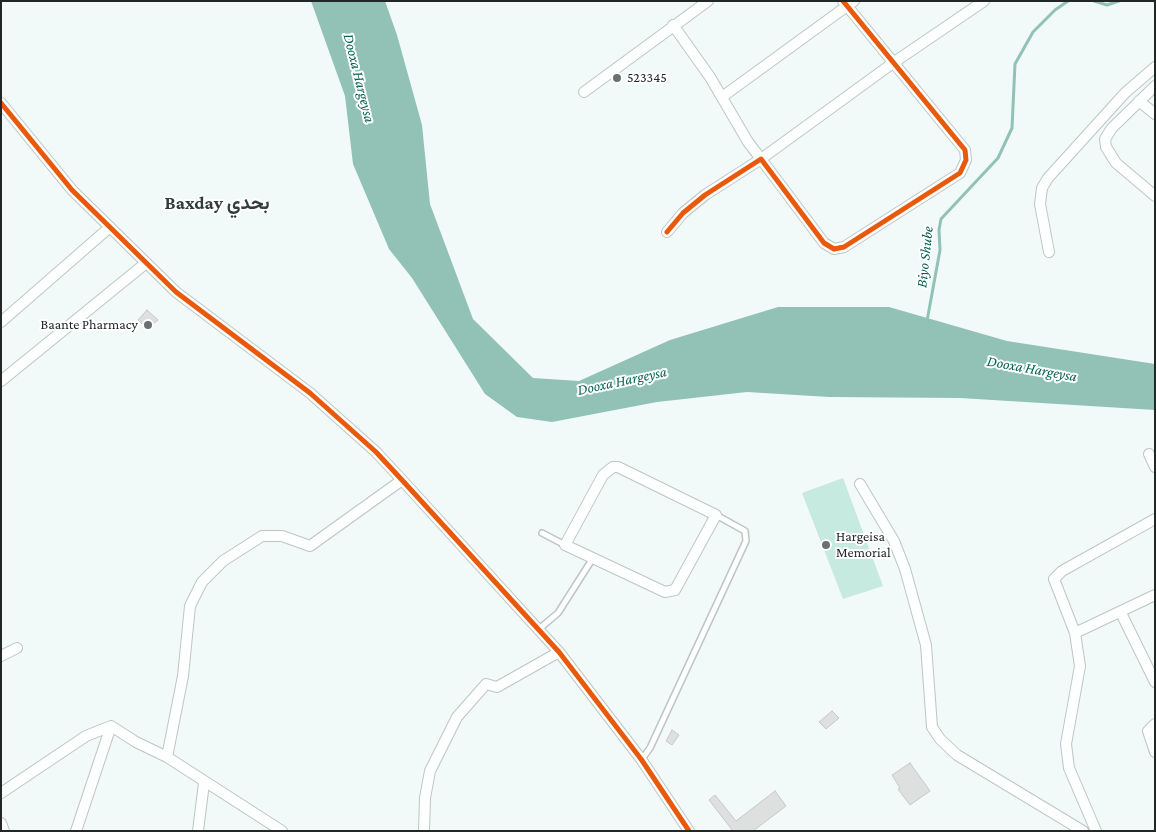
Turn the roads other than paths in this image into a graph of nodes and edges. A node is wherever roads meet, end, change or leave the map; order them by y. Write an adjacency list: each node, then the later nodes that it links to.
1 (708, 1): 4 (street)
2 (984, 1): 5 (street)
3 (848, 3): 5 (street); 9 (street)
4 (673, 26): 8 (street); 9 (street)
5 (893, 63): 13 (street); 13 (street)
6 (1155, 67): 17 (street)
7 (1155, 86): 10 (street)
8 (584, 92)
9 (722, 97): 13 (street)
10 (1139, 101): 12 (street); 14 (street)
11 (1, 103): 15 (street)
12 (1155, 114)
13 (761, 159): 16 (street)
14 (1155, 196)
15 (110, 227): 18 (street); 19 (street)
16 (667, 232)
17 (1049, 252)
18 (146, 263): 20 (street); 23 (street)
19 (1, 322)
20 (1, 381)
21 (1149, 454): 22 (street)
22 (1155, 467)
23 (402, 480): 32 (street); 41 (street)
24 (860, 484): 52 (street)
25 (716, 515): 28 (street); 29 (street); 42 (lane)
26 (1155, 519): 33 (street)
27 (542, 534): 28 (lane)
28 (565, 545): 29 (street)
29 (593, 558): 32 (lane)
30 (1155, 595): 31 (street)
31 (1121, 613): 33 (street); 37 (street)
32 (539, 629): 35 (street)
33 (1075, 633): 53 (street)
34 (17, 648): 36 (street)
35 (559, 652): 42 (street); 50 (street)
36 (1, 656)
37 (1155, 682)
38 (1155, 724): 40 (street)
39 (111, 726): 41 (street); 44 (street); 47 (street)
40 (1155, 752)
41 (167, 757): 43 (street)
42 (641, 759): 51 (street)
43 (204, 783): 48 (street); 49 (street)
44 (1, 793)
45 (1, 823): 46 (street)
46 (4, 831)
47 (76, 831)
48 (198, 831)
49 (282, 831)
50 (424, 831)
51 (689, 831)
52 (1082, 831)
53 (1096, 831)

